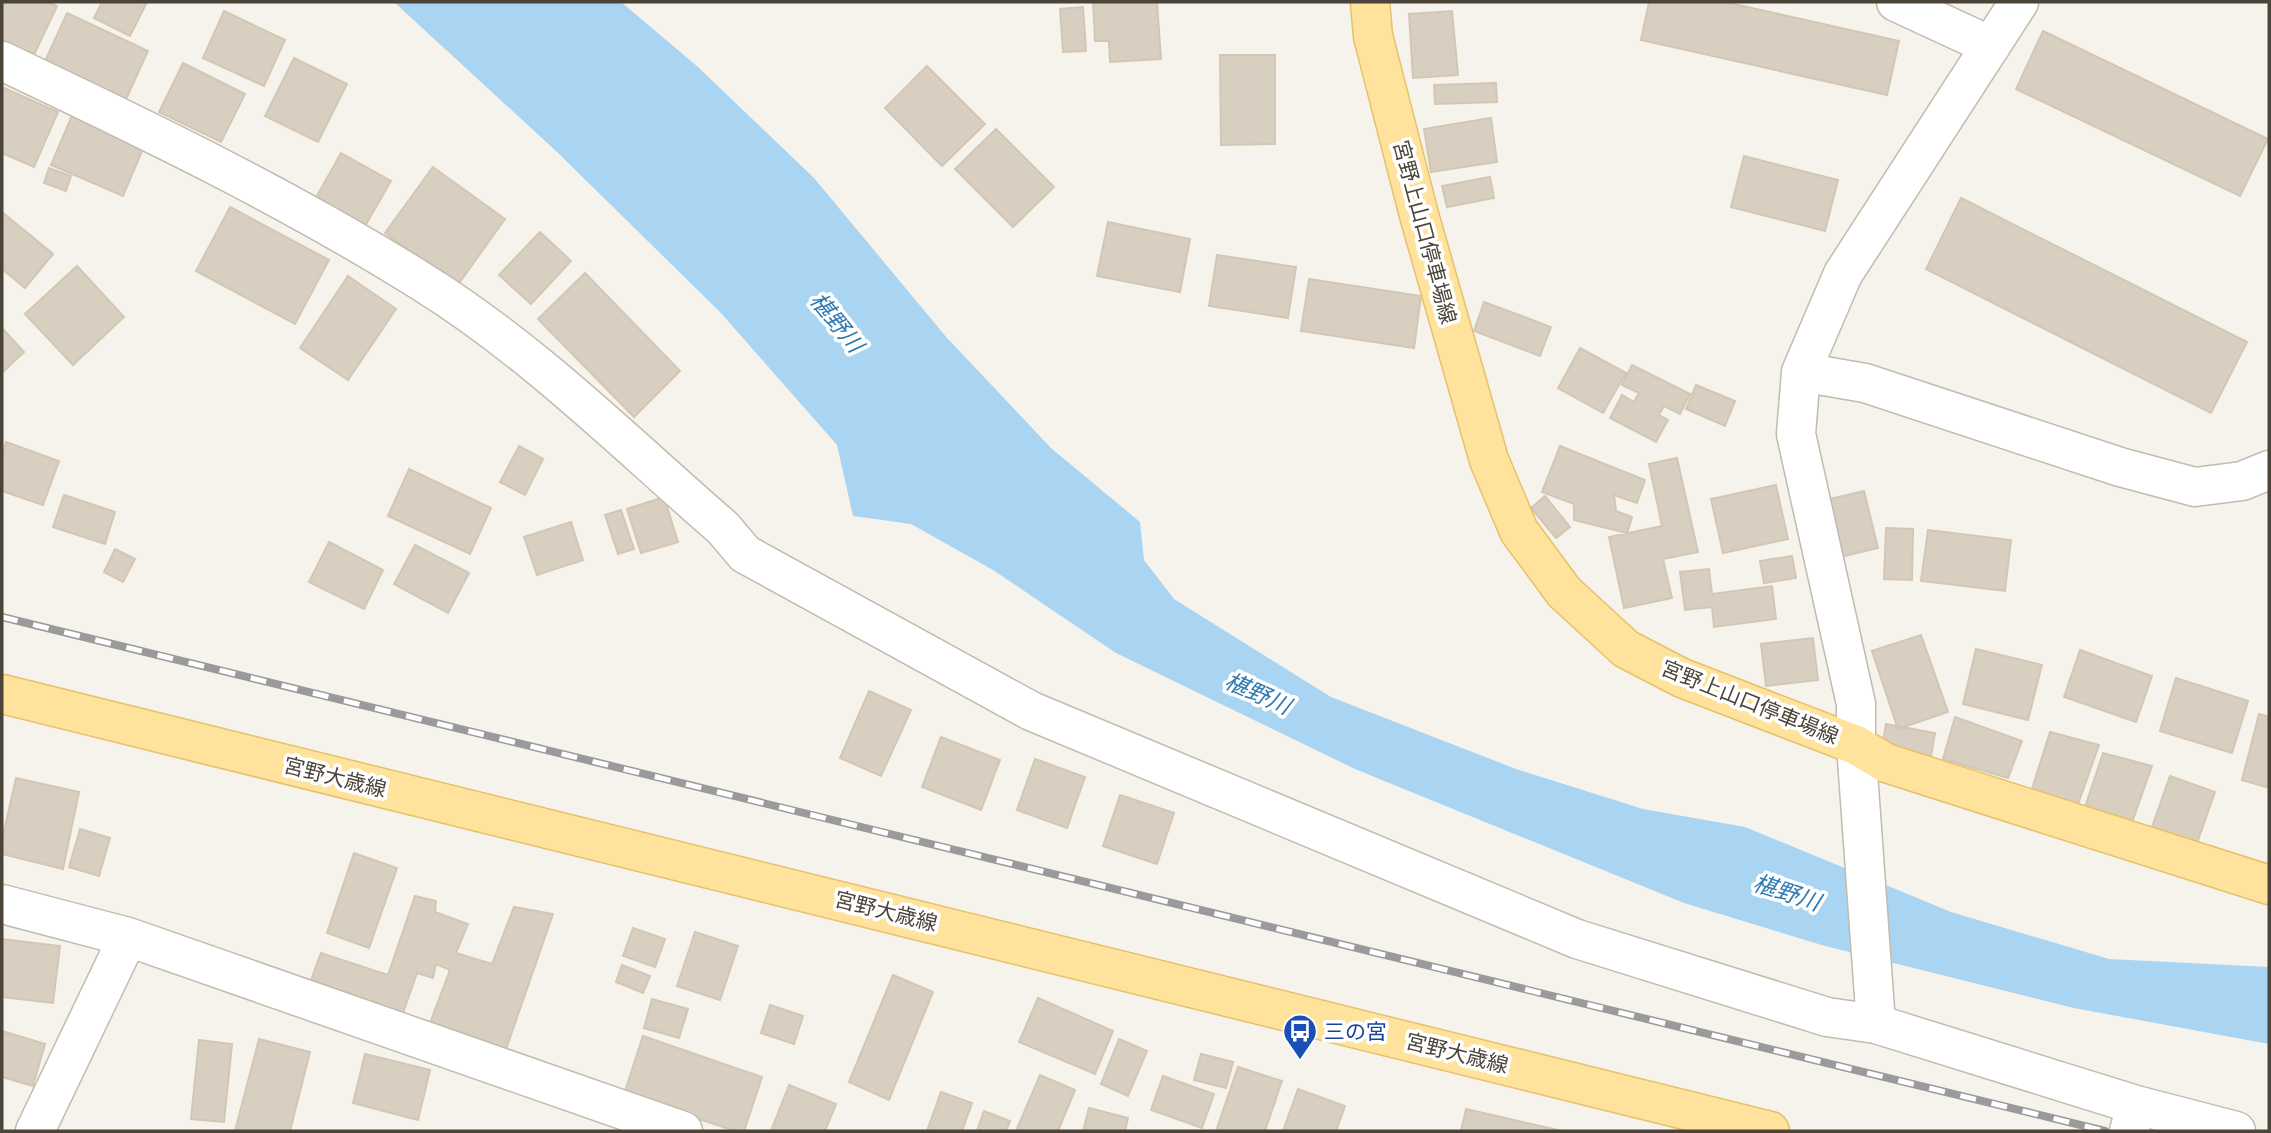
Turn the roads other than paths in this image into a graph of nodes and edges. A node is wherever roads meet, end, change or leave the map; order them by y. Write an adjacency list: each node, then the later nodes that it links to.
1 (1370, 2): 9 (main road, 宮野上山口停車場線)
2 (1896, 2): 4 (street)
3 (2019, 2): 4 (street)
4 (1990, 46): 6 (street)
5 (2, 61): 13 (street)
6 (1801, 372): 7 (street); 9 (street)
7 (2269, 470)
8 (2, 694): 17 (main road, 宮野大歳線)
9 (1857, 758): 10 (main road, 宮野上山口停車場線); 13 (street)
10 (2269, 885)
11 (2, 904): 12 (street)
12 (128, 937): 15 (street); 16 (street)
13 (1875, 1012): 14 (street)
14 (2133, 1118): 18 (street)
15 (36, 1131)
16 (683, 1131)
17 (1770, 1131)
18 (2236, 1131)

